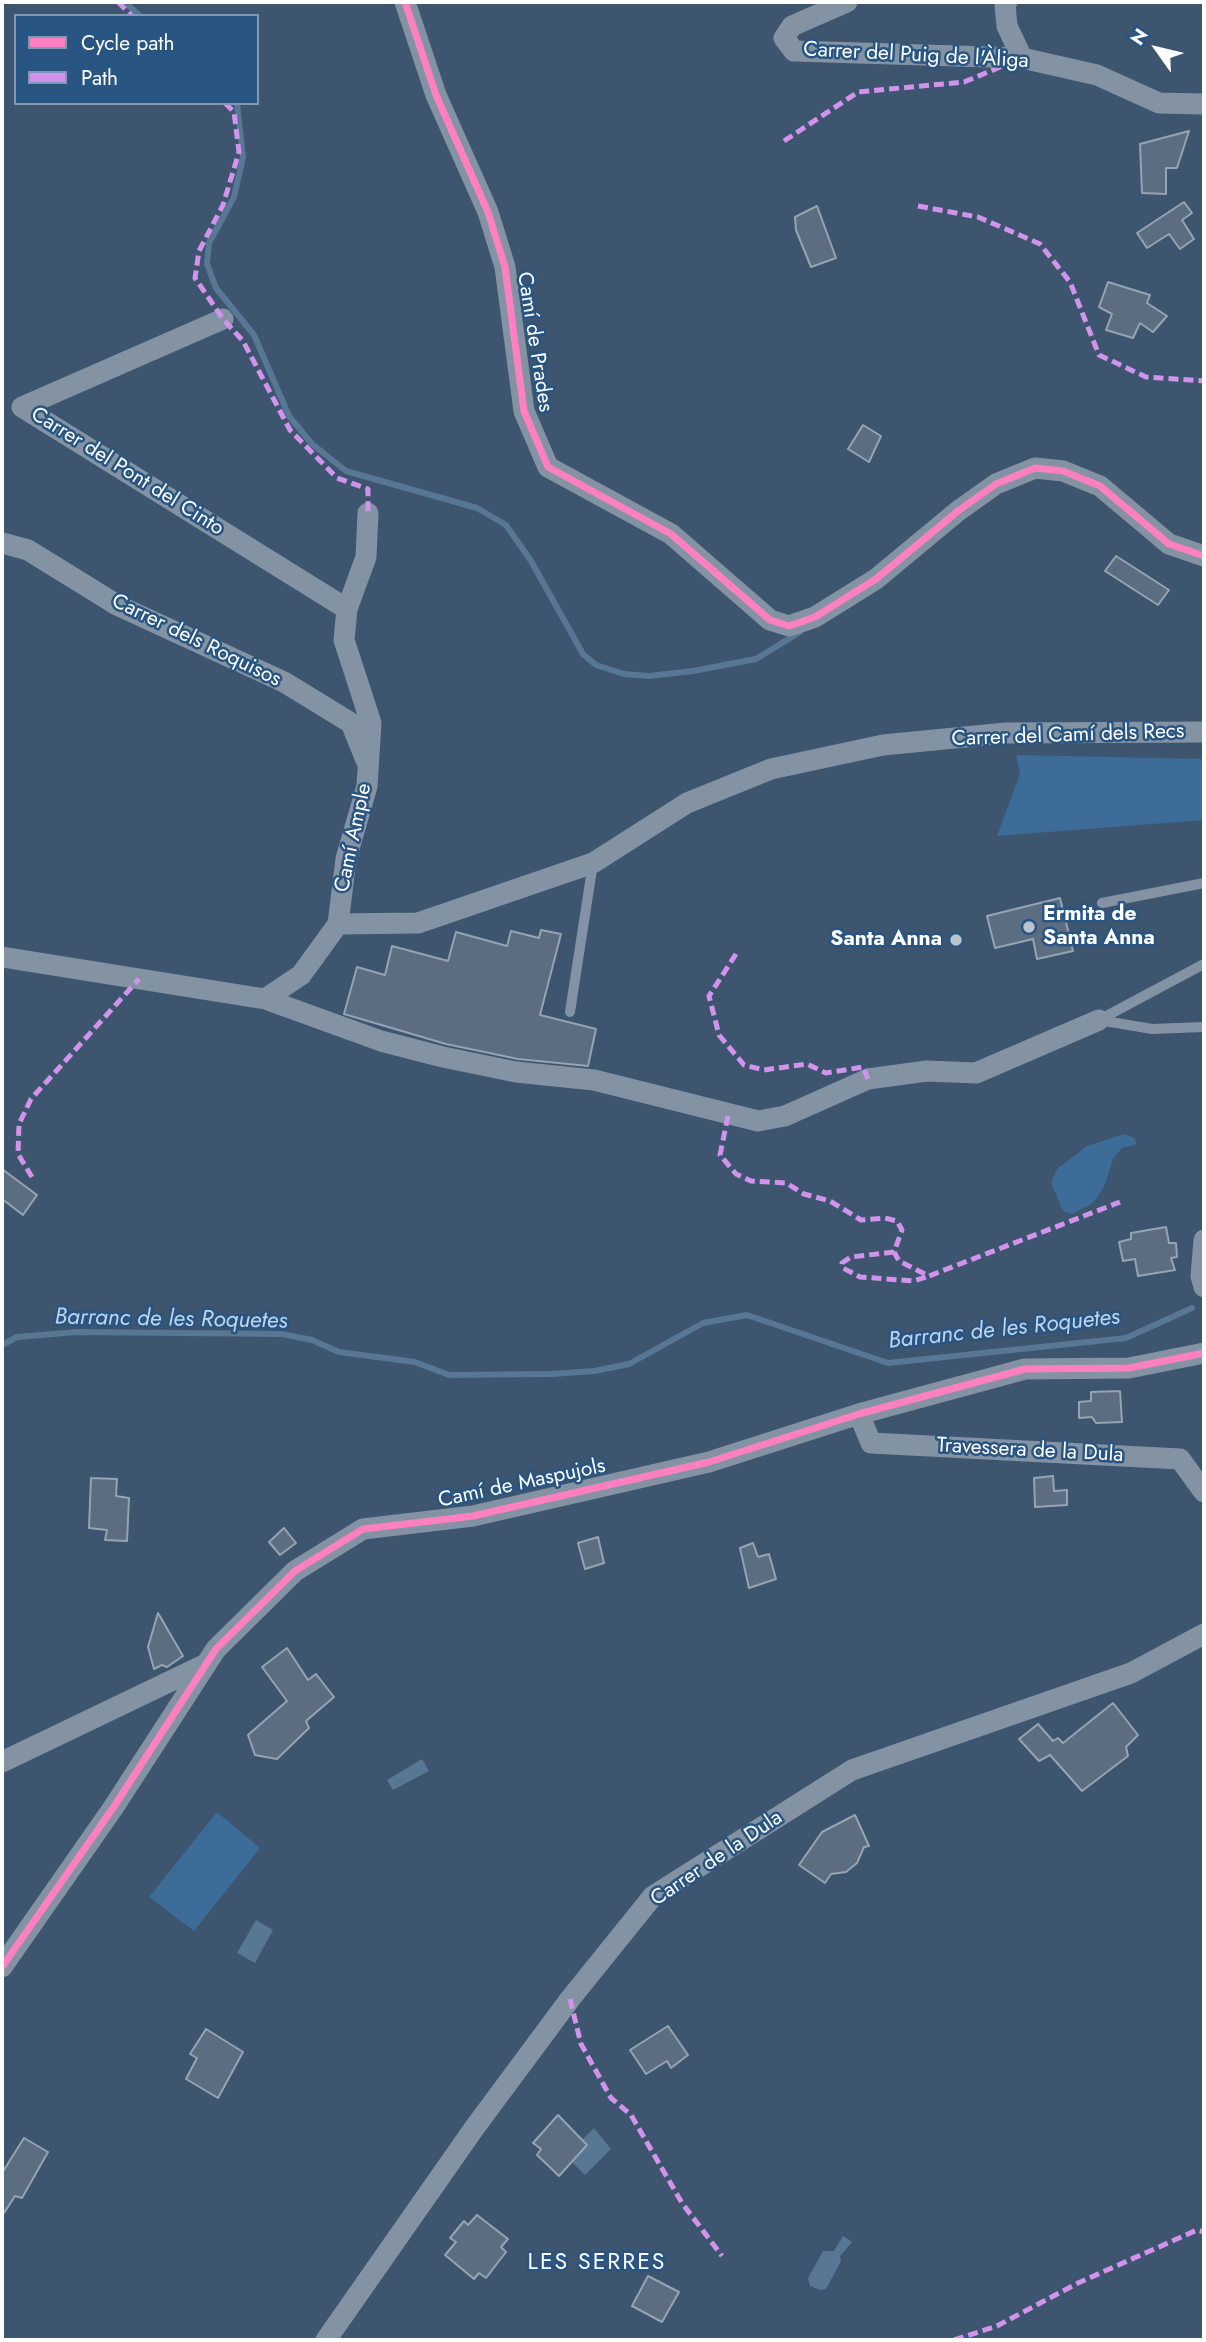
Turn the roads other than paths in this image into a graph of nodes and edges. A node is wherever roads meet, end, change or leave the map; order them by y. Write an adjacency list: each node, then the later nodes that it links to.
1 (405, 2): 9 (street, Camí de Prades)
2 (847, 2): 4 (street, Carrer del Puig de l'Àliga)
3 (1007, 2): 4 (street)
4 (1022, 58): 5 (street, Carrer del Puig de l'Àliga)
5 (1204, 104)
6 (223, 319): 10 (street, Carrer del Pont del Cinto)
7 (368, 513): 10 (street, Camí Ample)
8 (2, 543): 12 (street, Carrer dels Roquisos)
9 (1204, 556)
10 (347, 609): 12 (street, Camí Ample)
11 (1204, 732): 13 (street, Carrer del Camí dels Recs)
12 (367, 762): 16 (street, Camí Ample)
13 (593, 863): 16 (street, Carrer del Camí dels Recs); 20 (lane)
14 (1204, 883): 15 (lane)
15 (1102, 903)
16 (338, 924): 19 (street, Camí Ample)
17 (2, 957): 19 (street)
18 (1204, 964): 21 (lane)
19 (265, 999): 21 (street)
20 (570, 1012)
21 (1099, 1020): 22 (lane)
22 (1204, 1027)
23 (1204, 1240): 24 (street)
24 (1204, 1287)
25 (1204, 1353): 26 (street, Camí de Maspujols)
26 (859, 1414): 27 (street, Travessera de la Dula); 29 (street, Camí de Maspujols)
27 (1204, 1492)
28 (1204, 1634): 32 (street, Carrer de la Dula)
29 (204, 1665): 30 (street); 31 (street, Camí de Maspujols)
30 (2, 1762)
31 (2, 1967)
32 (326, 2340)

